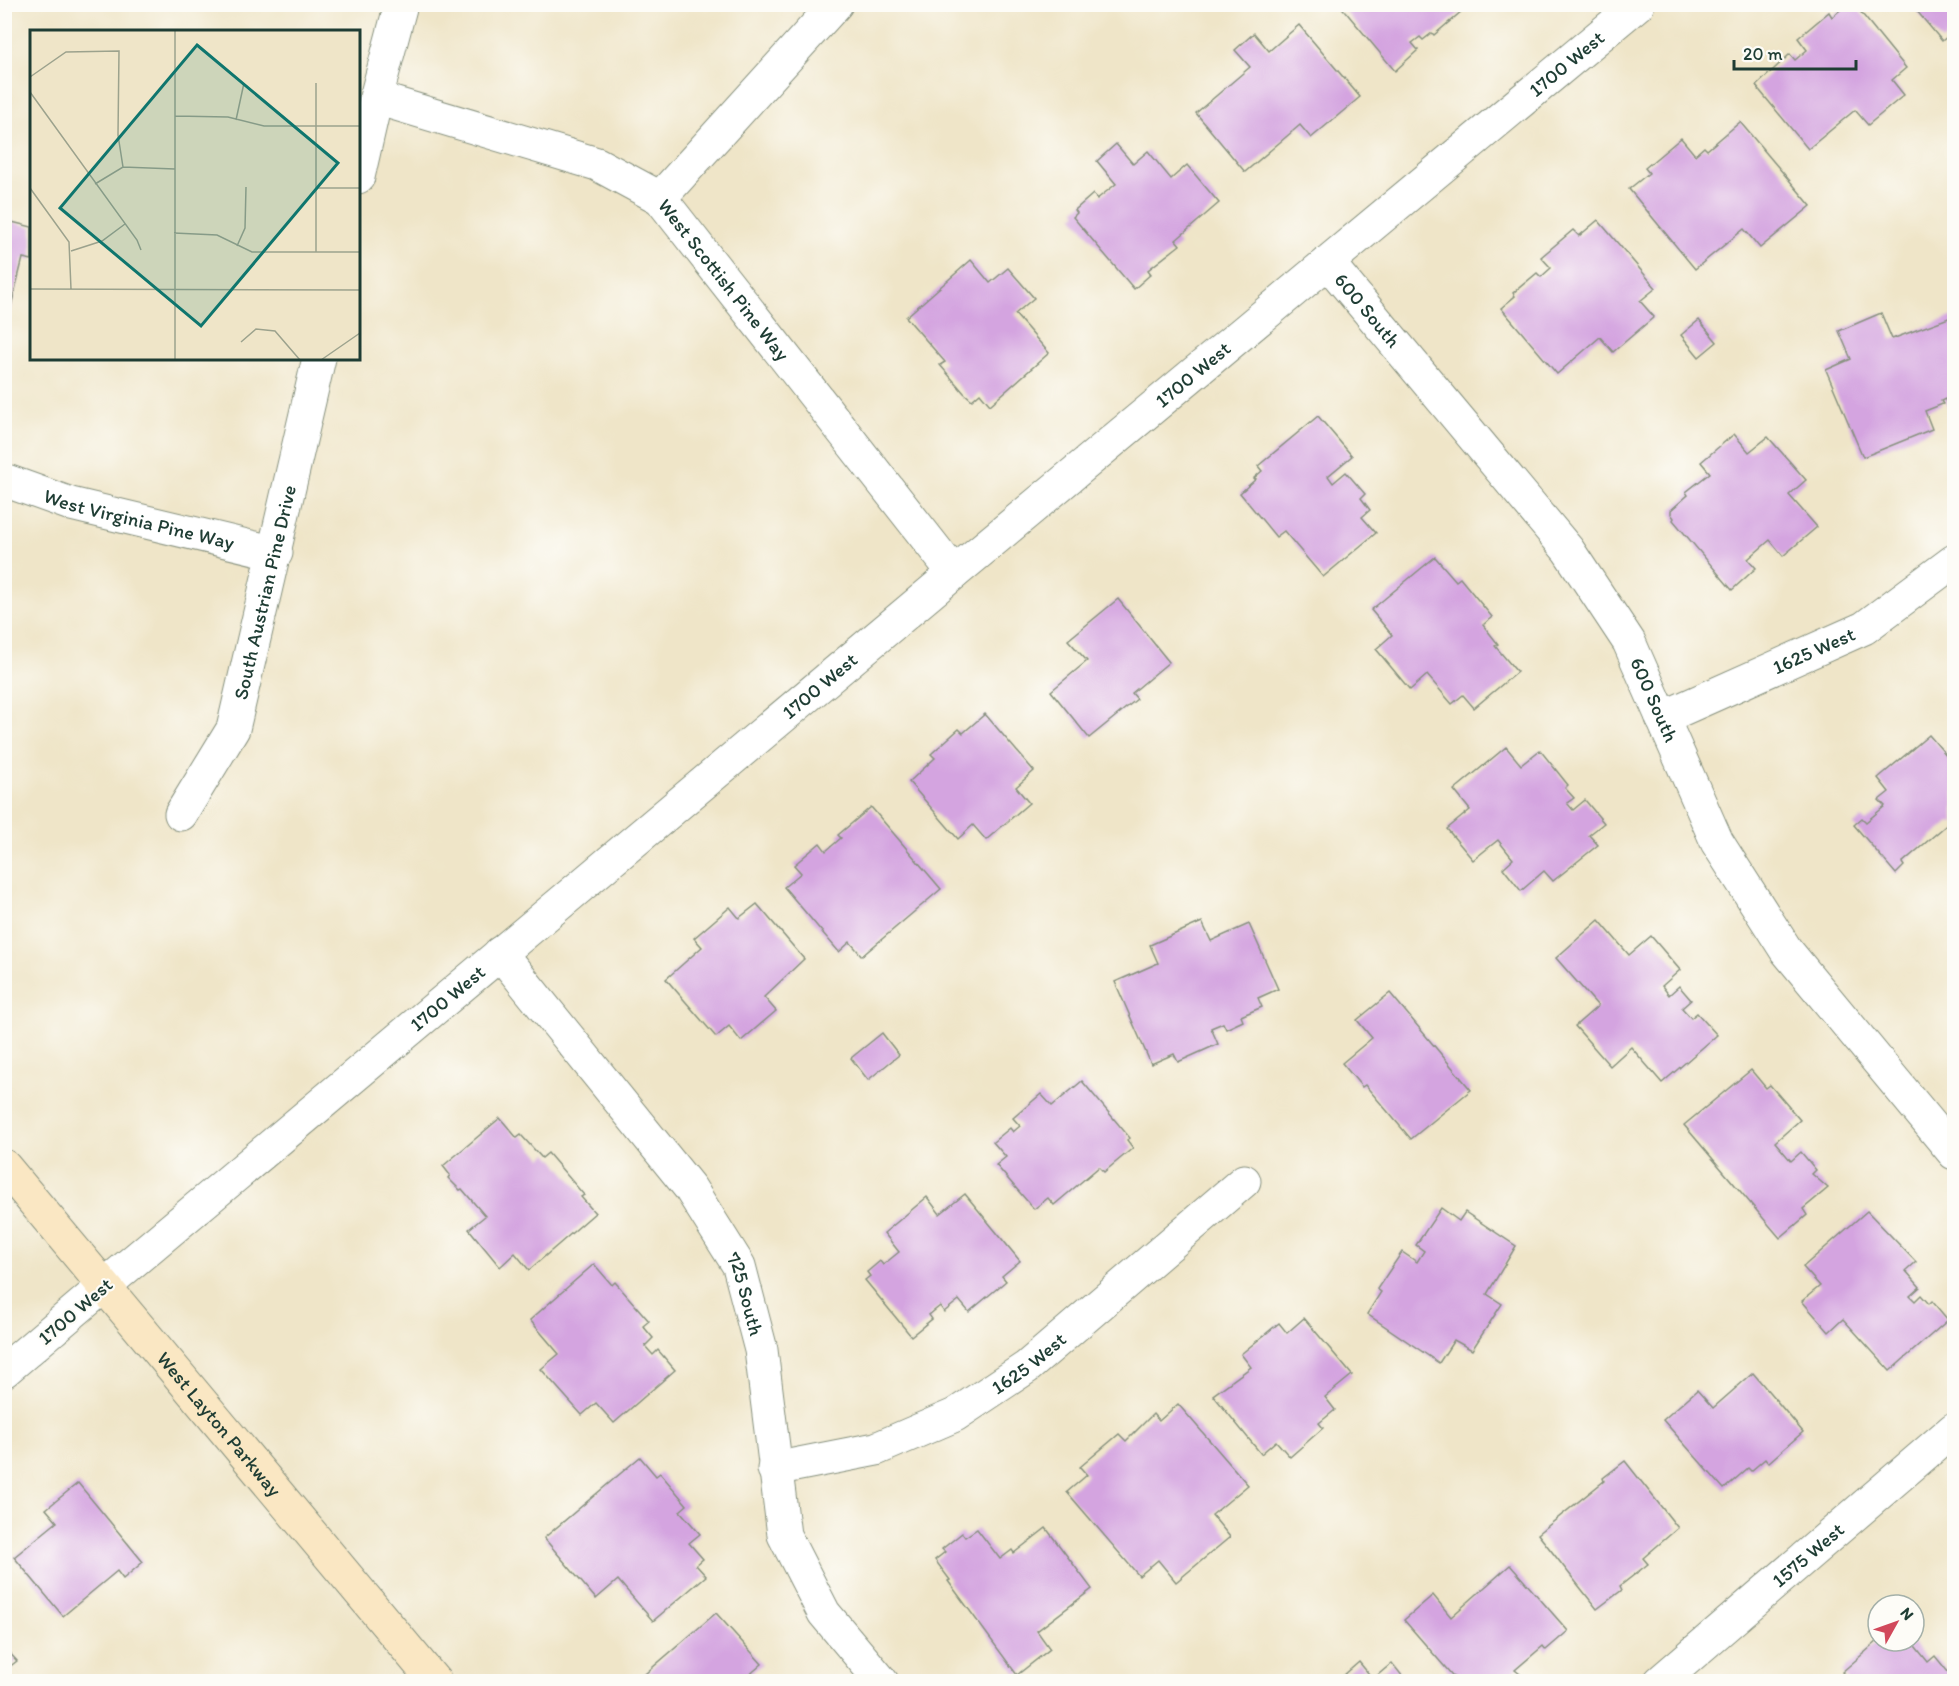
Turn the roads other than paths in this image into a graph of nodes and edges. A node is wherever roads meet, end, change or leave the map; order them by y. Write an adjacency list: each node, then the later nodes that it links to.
1 (401, 4): 4 (street)
2 (836, 4): 6 (street)
3 (1638, 4): 7 (street, 1700 West)
4 (376, 98): 5 (street); 6 (street, West Scottish Pine Way)
5 (360, 168)
6 (660, 198): 12 (street, West Scottish Pine Way)
7 (1329, 264): 12 (street, 1700 West); 13 (street, 600 South)
8 (319, 360): 10 (street, South Austrian Pine Drive)
9 (4, 480): 10 (street, West Virginia Pine Way)
10 (276, 553): 14 (street, South Austrian Pine Drive)
11 (1954, 561): 13 (street, 1625 West)
12 (954, 573): 15 (street, 1700 West)
13 (1662, 718): 16 (street, 600 South)
14 (181, 814)
15 (500, 953): 19 (street, 1700 West); 22 (street, 725 South)
16 (1954, 1153)
17 (4, 1166): 19 (main road, West Layton Parkway)
18 (1244, 1181): 22 (street, 1625 West)
19 (104, 1286): 20 (street, 1700 West); 23 (main road, West Layton Parkway)
20 (4, 1371)
21 (1954, 1429): 25 (street, 1575 West)
22 (774, 1469): 24 (street, 725 South)
23 (435, 1682)
24 (882, 1682)
25 (1660, 1682)

